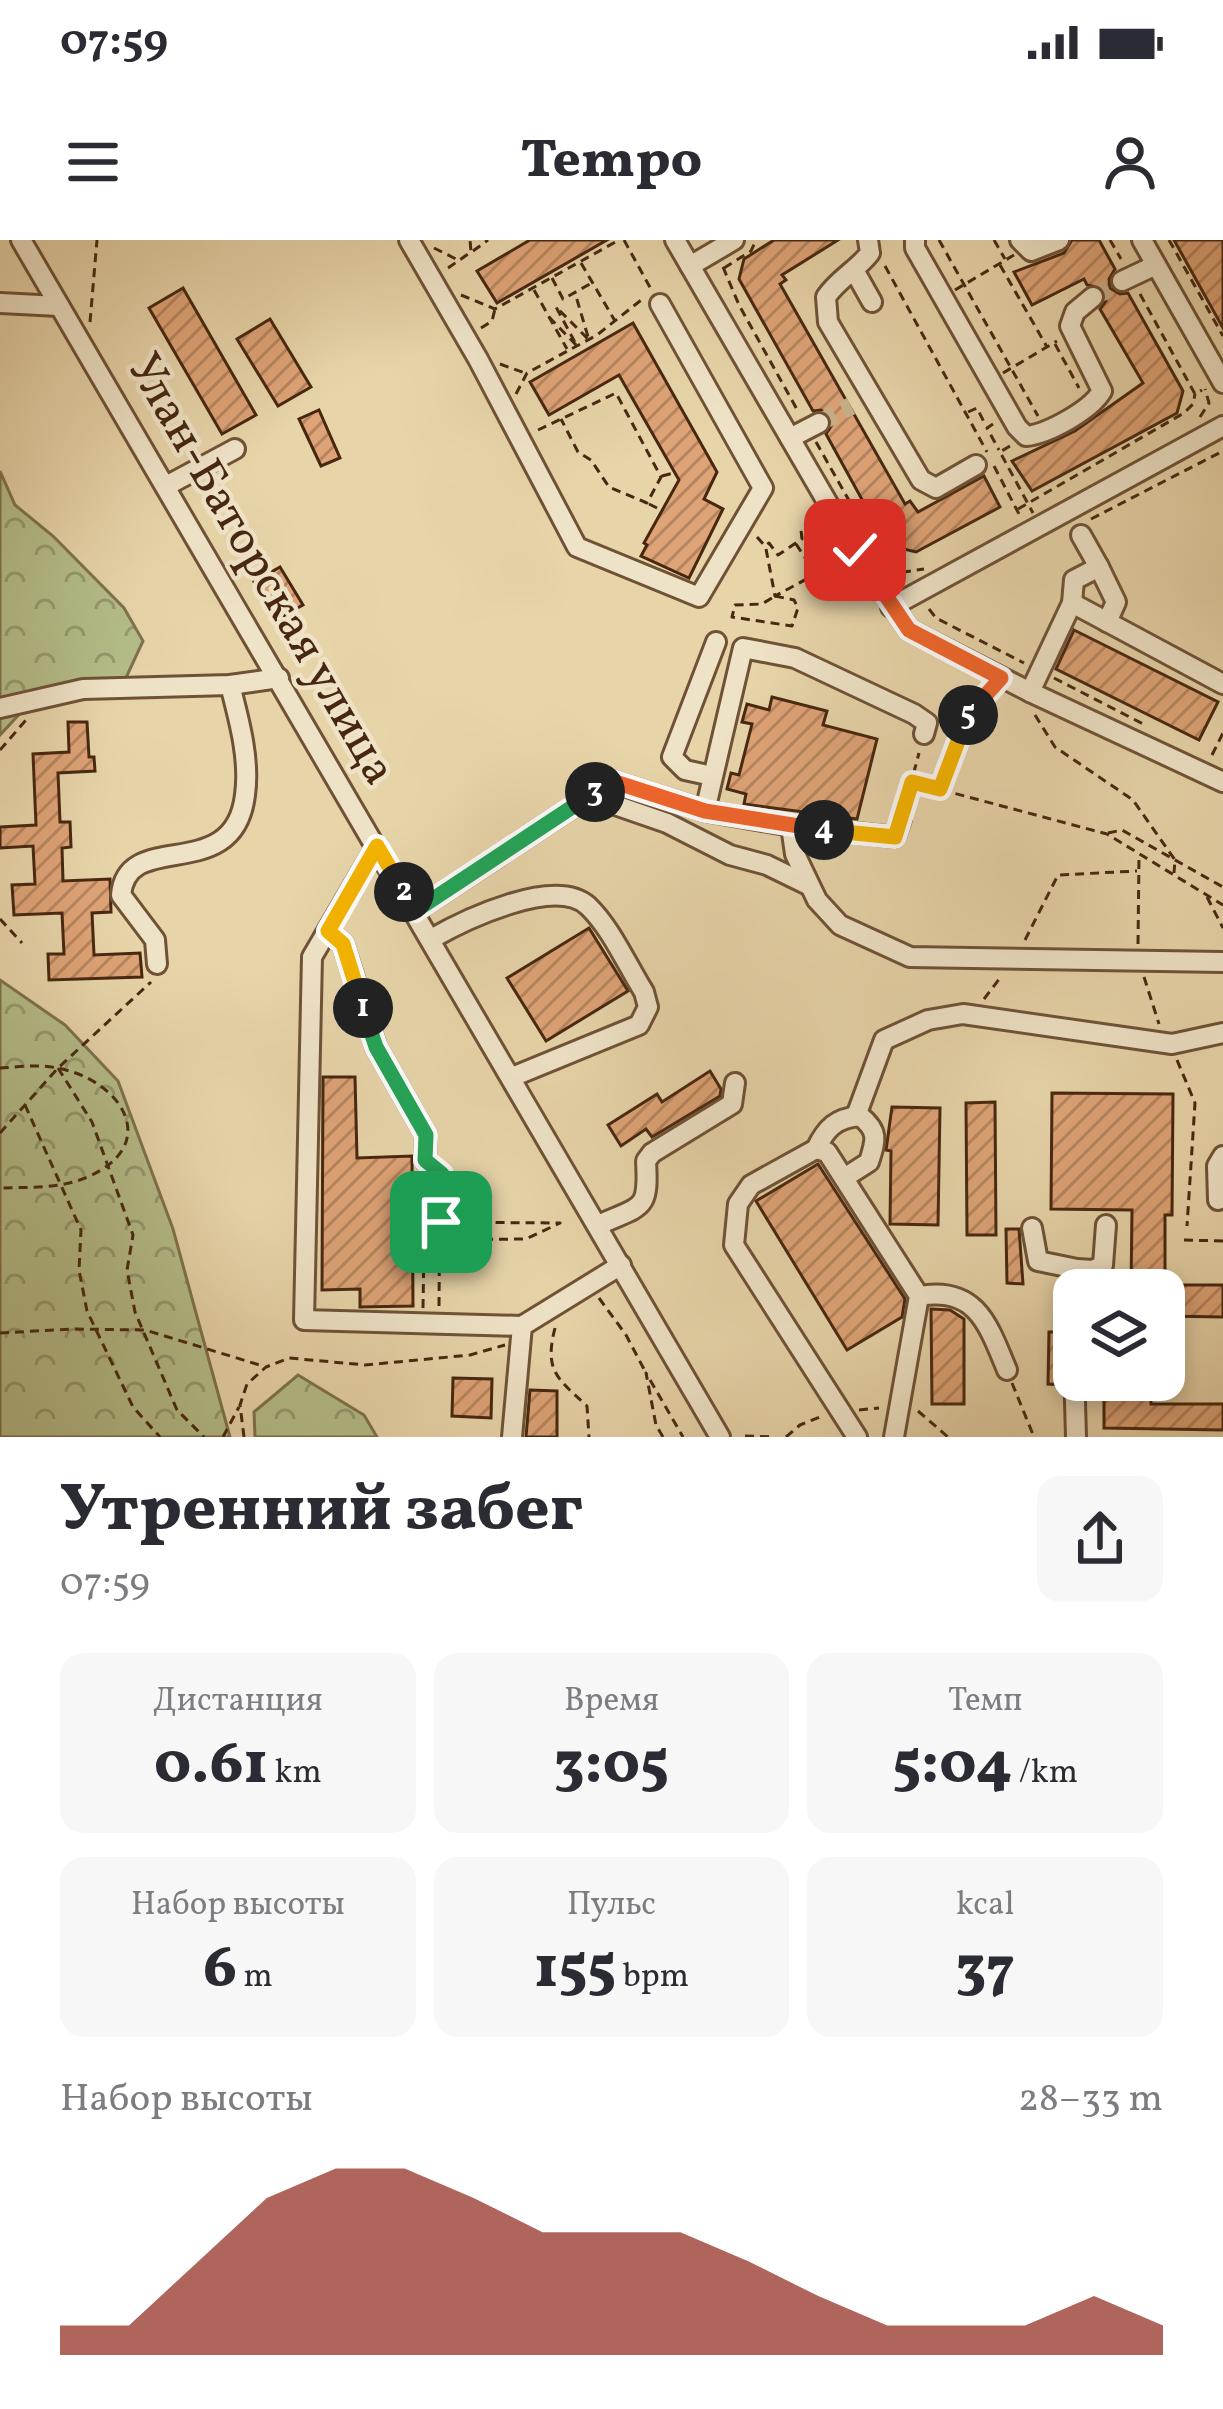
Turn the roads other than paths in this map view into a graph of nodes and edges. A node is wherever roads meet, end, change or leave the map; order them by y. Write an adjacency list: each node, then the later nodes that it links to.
1 (21, 240): 18 (street, Улан-Баторская улица)
2 (409, 240): 14 (street)
3 (675, 240): 11 (street)
4 (734, 240): 11 (street)
5 (915, 240): 15 (street)
6 (1059, 240): 8 (street)
7 (1142, 240): 10 (street)
8 (1023, 244)
9 (869, 246): 12 (street)
10 (1156, 265): 13 (street); 19 (street)
11 (690, 266): 25 (street)
12 (854, 270): 16 (street); 21 (street)
13 (1126, 279)
14 (656, 297)
15 (1093, 297)
16 (872, 302)
17 (0, 303): 18 (street)
18 (59, 306): 28 (street, Улан-Баторская улица)
19 (1217, 357): 20 (street)
20 (1214, 386)
21 (871, 395): 22 (street); 27 (street)
22 (851, 406)
23 (819, 423): 25 (street)
24 (1223, 426): 32 (street)
25 (790, 438): 32 (street)
26 (235, 448): 28 (street)
27 (976, 465)
28 (166, 486): 35 (street, Улан-Баторская улица)
29 (1081, 535): 30 (street)
30 (1099, 567): 31 (street); 33 (street)
31 (1072, 603): 33 (street); 38 (street)
32 (891, 607): 38 (street)
33 (1107, 622): 36 (street)
34 (716, 642): 41 (street)
35 (279, 678): 37 (street); 47 (street, Улан-Баторская улица)
36 (1223, 684)
37 (230, 685): 39 (street); 53 (street)
38 (1030, 697): 42 (street)
39 (0, 708)
40 (925, 734): 41 (street)
41 (712, 776): 44 (street)
42 (1223, 782)
43 (589, 796): 44 (street); 48 (street); 49 (street)
44 (705, 811): 46 (street)
45 (902, 819): 46 (street)
46 (791, 826): 48 (street)
47 (377, 846): 49 (street, Улан-Баторская улица); 50 (street)
48 (810, 886): 52 (street)
49 (415, 911): 51 (street, Улан-Баторская улица)
50 (328, 931): 60 (street); 70 (street)
51 (431, 939): 55 (street, Улан-Баторская улица); 55 (street)
52 (1223, 962)
53 (157, 964)
54 (1223, 1033): 57 (street)
55 (512, 1077): 63 (street, Улан-Баторская улица)
56 (736, 1083): 63 (street)
57 (856, 1116): 58 (street); 61 (street)
58 (816, 1149): 61 (street); 75 (street)
59 (1223, 1156): 62 (street)
60 (425, 1160)
61 (844, 1178): 69 (street)
62 (1218, 1200)
63 (598, 1225): 66 (street, Улан-Баторская улица)
64 (1106, 1225): 68 (street)
65 (1032, 1228): 67 (street)
66 (621, 1265): 70 (street); 74 (street, Улан-Баторская улица)
67 (1077, 1269)
68 (1095, 1269)
69 (919, 1296): 71 (street); 76 (street)
70 (522, 1326): 73 (street)
71 (1006, 1370)
72 (1075, 1401): 77 (street)
73 (512, 1437)
74 (720, 1437)
75 (857, 1437)
76 (894, 1437)
77 (1076, 1437)

